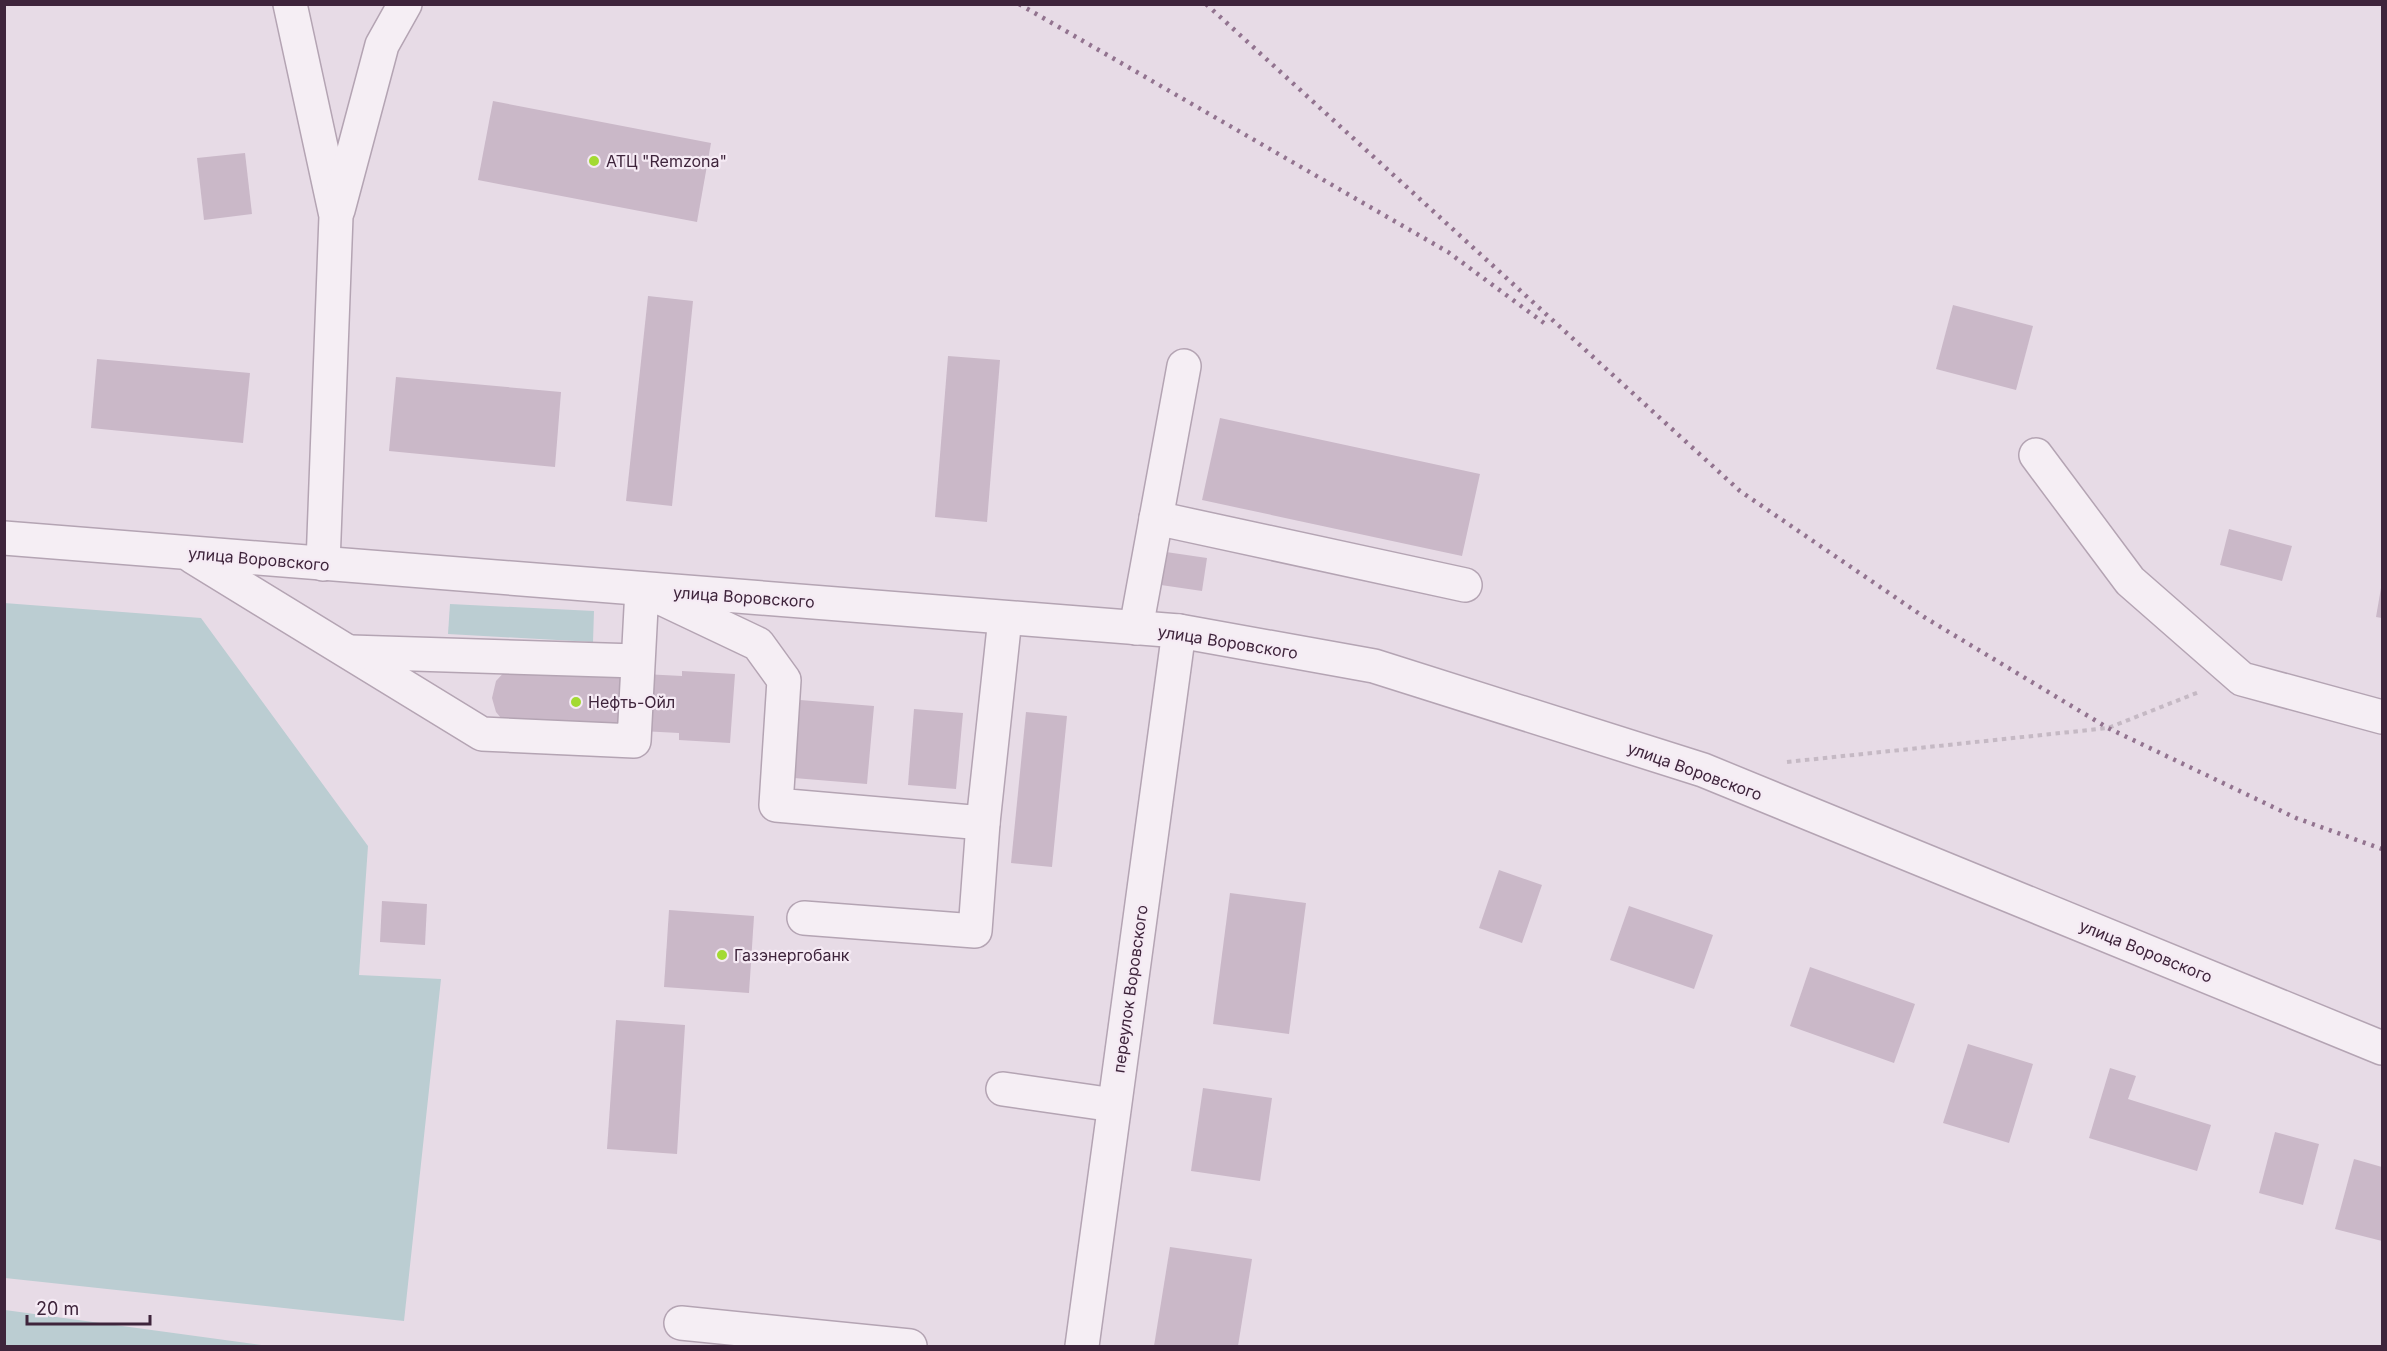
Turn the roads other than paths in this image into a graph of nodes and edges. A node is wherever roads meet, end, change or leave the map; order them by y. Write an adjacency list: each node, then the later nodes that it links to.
1 (290, 4): 3 (street)
2 (405, 4): 3 (street)
3 (336, 216): 9 (street)
4 (1184, 366): 6 (street)
5 (2036, 455): 17 (street)
6 (1156, 518): 10 (street); 13 (street)
7 (4, 538): 8 (street, улица Воровского)
8 (186, 553): 9 (street, улица Воровского); 15 (street)
9 (323, 564): 11 (street, улица Воровского)
10 (1465, 585)
11 (642, 589): 12 (street, улица Воровского); 16 (street); 18 (street)
12 (1005, 618): 13 (street, улица Воровского); 18 (street)
13 (1136, 628): 14 (street, улица Воровского)
14 (1179, 632): 20 (street, улица Воровского); 22 (street, переулок Воровского)
15 (349, 652): 16 (street); 16 (street)
16 (637, 661)
17 (2382, 717)
18 (983, 823): 19 (street)
19 (804, 918)
20 (2382, 1048)
21 (1003, 1089): 22 (street)
22 (1114, 1105): 25 (street, переулок Воровского)
23 (681, 1323): 24 (street)
24 (910, 1347)
25 (1082, 1347)

